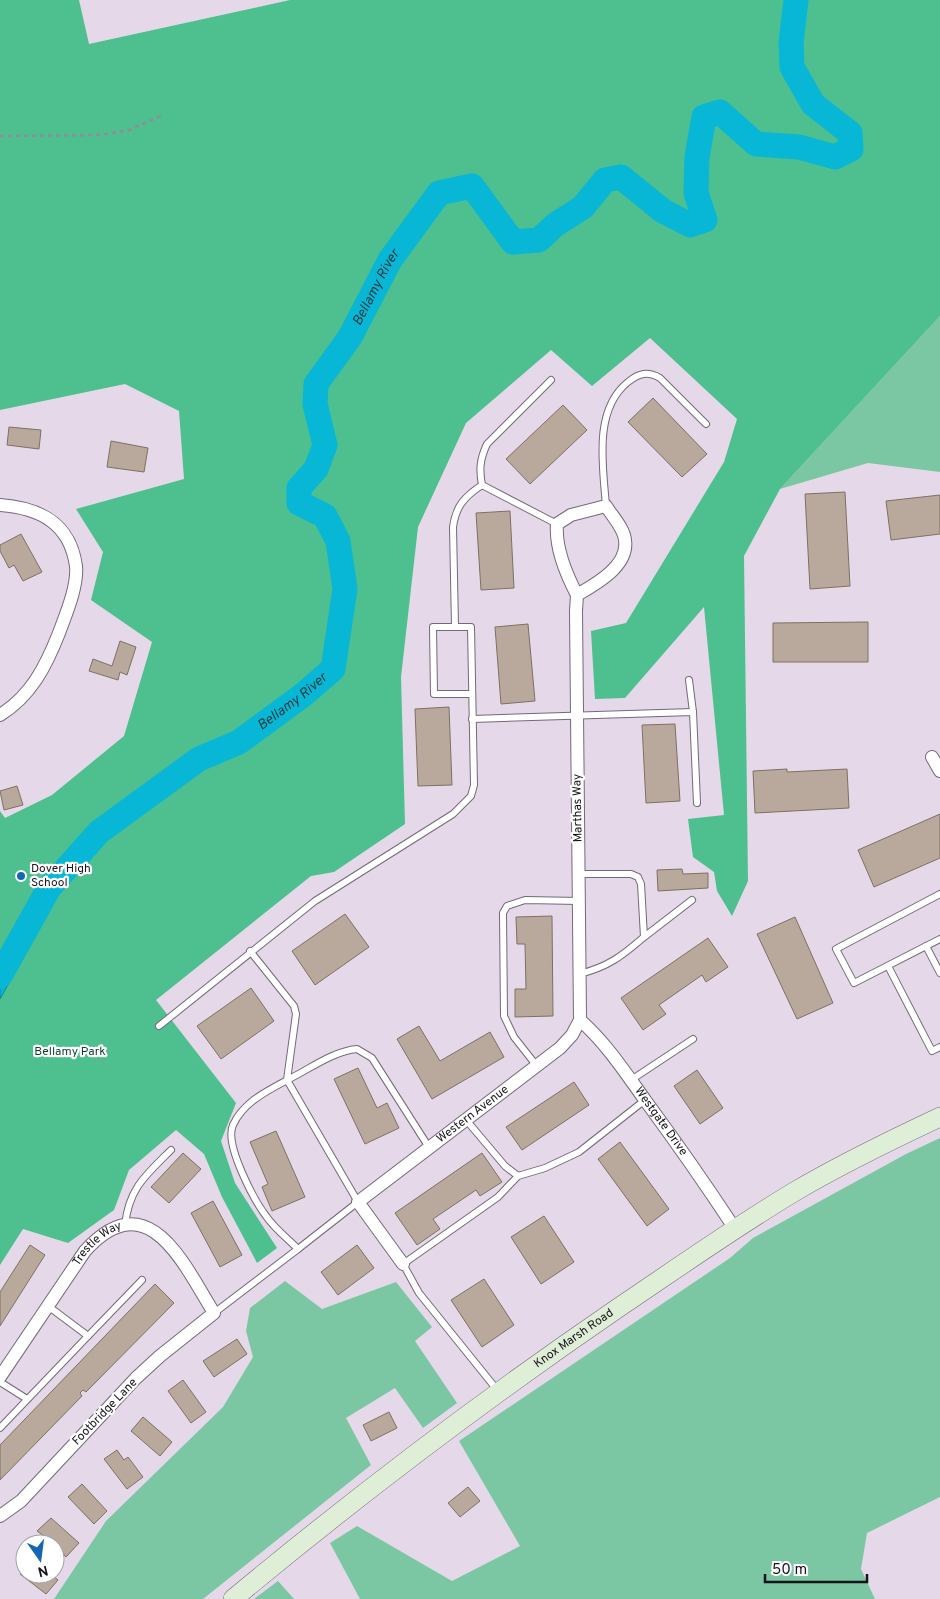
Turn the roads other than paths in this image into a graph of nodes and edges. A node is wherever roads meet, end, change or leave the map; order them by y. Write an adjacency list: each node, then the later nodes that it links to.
1 (551, 380): 3 (lane)
2 (706, 424): 5 (lane)
3 (482, 485): 6 (lane); 8 (lane)
4 (0, 505): 12 (street)
5 (606, 506): 6 (street); 7 (street)
6 (557, 524): 7 (street, Marthas Way)
7 (577, 596): 13 (street, Marthas Way)
8 (455, 626): 10 (lane); 10 (lane)
9 (689, 680): 11 (lane)
10 (472, 694): 14 (lane)
11 (693, 712): 13 (lane); 17 (lane)
12 (0, 715)
13 (576, 715): 14 (lane); 18 (street, Marthas Way)
14 (472, 719): 25 (lane)
15 (932, 758): 16 (street)
16 (940, 771)
17 (697, 803)
18 (580, 874): 21 (street, Marthas Way); 22 (lane)
19 (940, 894): 26 (lane)
20 (692, 900): 22 (lane)
21 (580, 901): 28 (street, Marthas Way); 33 (lane)
22 (644, 938): 28 (lane)
23 (940, 939): 24 (lane)
24 (926, 946): 26 (lane); 27 (lane)
25 (250, 951): 30 (lane); 34 (lane)
26 (888, 966): 32 (lane)
27 (940, 973)
28 (579, 974): 29 (street, Marthas Way)
29 (580, 1020): 33 (street, Western Avenue); 35 (street, Westgate Drive)
30 (159, 1026)
31 (693, 1040): 35 (lane)
32 (940, 1047)
33 (536, 1065): 38 (street, Western Avenue)
34 (287, 1080): 39 (lane); 42 (lane); 45 (lane)
35 (631, 1080): 36 (street, Westgate Drive)
36 (646, 1100): 41 (lane); 44 (street, Westgate Drive)
37 (940, 1118): 44 (main road, Knox Marsh Road)
38 (467, 1121): 39 (street, Western Avenue); 41 (lane)
39 (430, 1148): 42 (street, Western Avenue)
40 (170, 1150): 43 (lane)
41 (518, 1176): 46 (lane)
42 (358, 1202): 45 (lane); 46 (street)
43 (125, 1225): 48 (street, Trestle Way); 49 (street, Trestle Way)
44 (735, 1229): 53 (main road, Knox Marsh Road)
45 (298, 1249): 49 (lane)
46 (403, 1264): 53 (lane)
47 (142, 1280): 50 (lane)
48 (48, 1306): 50 (lane); 51 (street, Trestle Way)
49 (214, 1312): 56 (street, Footbridge Lane)
50 (88, 1336): 54 (lane)
51 (0, 1377)
52 (0, 1382): 54 (lane)
53 (499, 1392): 57 (main road, Knox Marsh Road)
54 (27, 1399): 55 (lane)
55 (0, 1428)
56 (0, 1516)
57 (233, 1599)

